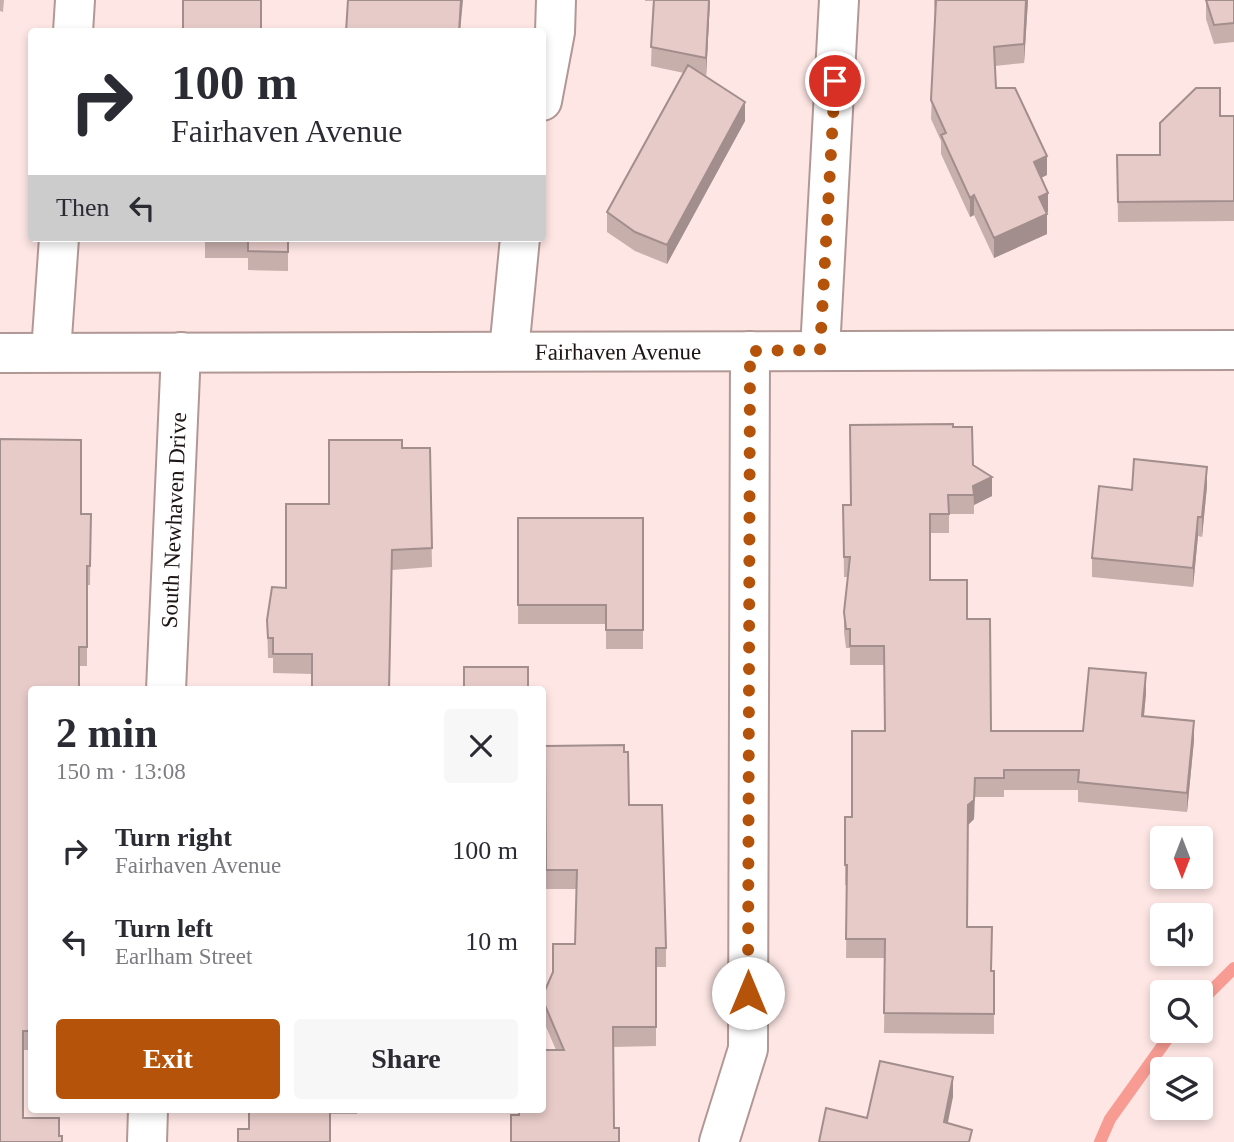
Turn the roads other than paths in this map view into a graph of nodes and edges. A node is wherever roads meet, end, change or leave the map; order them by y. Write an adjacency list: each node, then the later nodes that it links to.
1 (75, 0): 4 (street)
2 (556, 0): 5 (street)
3 (839, 0): 8 (street)
4 (73, 28)
5 (546, 80)
6 (59, 242): 12 (street)
7 (520, 242): 10 (street)
8 (820, 350): 9 (street, Fairhaven Avenue); 11 (street, Fairhaven Avenue)
9 (1234, 350)
10 (509, 351): 11 (street, Fairhaven Avenue); 13 (street, Fairhaven Avenue)
11 (750, 351): 18 (street)
12 (51, 352): 13 (street, Fairhaven Avenue); 14 (street, Fairhaven Avenue)
13 (181, 352): 15 (street, South Newhaven Drive)
14 (0, 353)
15 (166, 686)
16 (148, 1113): 17 (street)
17 (147, 1142)
18 (719, 1142)

